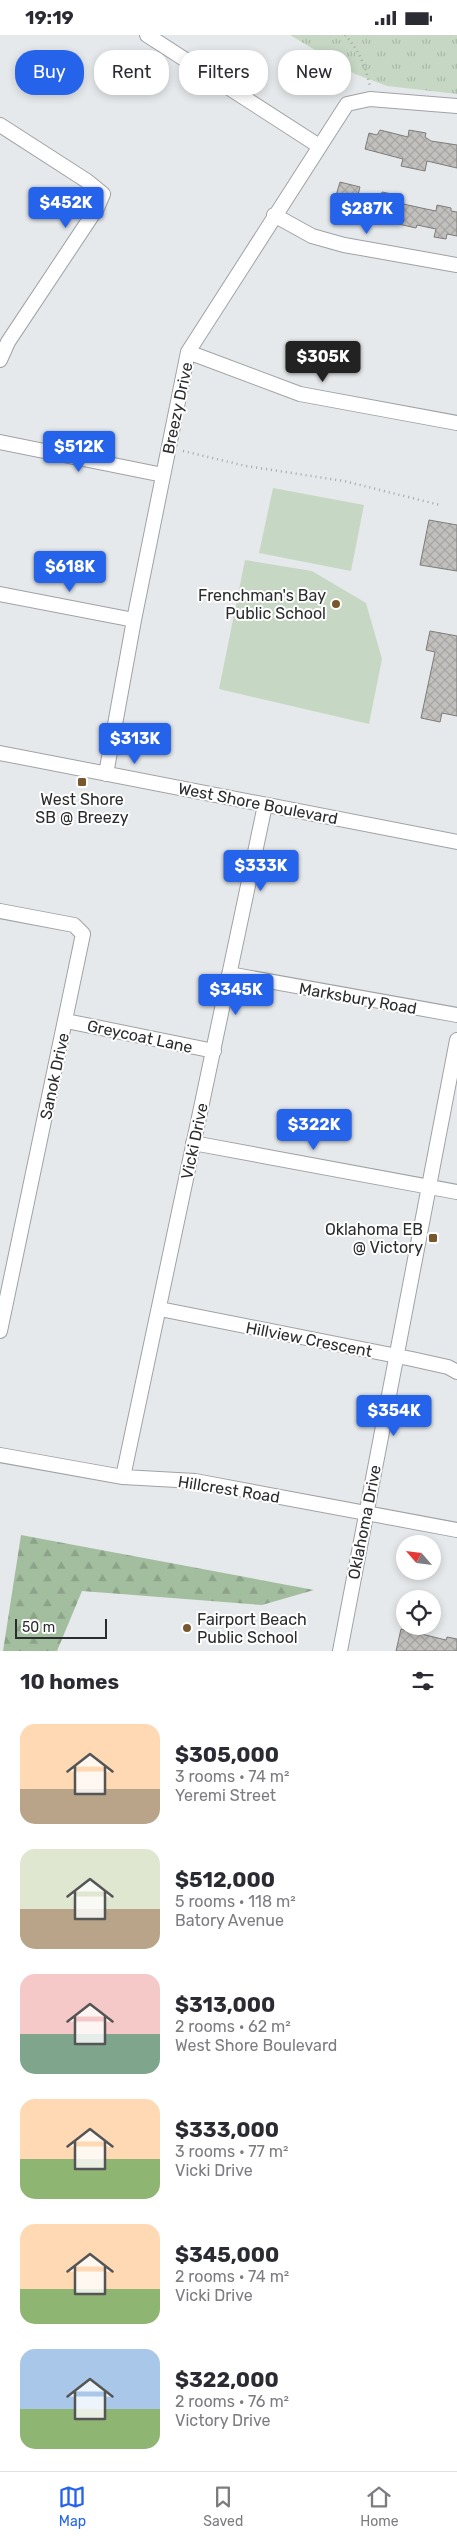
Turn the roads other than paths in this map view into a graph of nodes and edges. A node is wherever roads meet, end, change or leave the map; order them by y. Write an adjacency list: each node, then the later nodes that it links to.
1 (147, 35): 4 (street)
2 (457, 106): 4 (street, Breezy Drive)
3 (0, 125): 8 (street)
4 (319, 146): 5 (street, Breezy Drive)
5 (274, 215): 6 (street); 7 (street, Breezy Drive)
6 (457, 265)
7 (188, 352): 9 (street); 11 (street, Breezy Drive)
8 (0, 360)
9 (457, 423)
10 (0, 442): 11 (street)
11 (163, 475): 13 (street, Breezy Drive)
12 (0, 594): 13 (street)
13 (134, 620): 15 (street, Breezy Drive)
14 (0, 753): 15 (street, West Shore Boulevard)
15 (106, 774): 16 (street, West Shore Boulevard)
16 (265, 805): 17 (street, West Shore Boulevard); 19 (street, Vicki Drive)
17 (457, 842)
18 (0, 911): 21 (street, Sanok Drive)
19 (229, 974): 20 (street, Marksbury Road); 23 (street, Vicki Drive)
20 (457, 1015)
21 (66, 1021): 23 (street, Greycoat Lane); 27 (street, Sanok Drive)
22 (457, 1040): 25 (street, Oklahoma Drive)
23 (214, 1051): 24 (street, Vicki Drive)
24 (193, 1143): 25 (street); 28 (street, Vicki Drive)
25 (428, 1187): 26 (street); 30 (street, Oklahoma Drive)
26 (457, 1192)
27 (3, 1303): 29 (street, Sanok Drive)
28 (160, 1309): 30 (street, Hillview Crescent); 33 (street, Vicki Drive)
29 (0, 1331)
30 (395, 1355): 31 (street, Hillview Crescent); 34 (street, Oklahoma Drive)
31 (457, 1372)
32 (0, 1455): 33 (street, Hillcrest Road)
33 (123, 1477): 34 (street, Hillcrest Road)
34 (365, 1513): 35 (street, Hillcrest Road); 36 (street, Oklahoma Drive)
35 (457, 1530)
36 (340, 1651)

